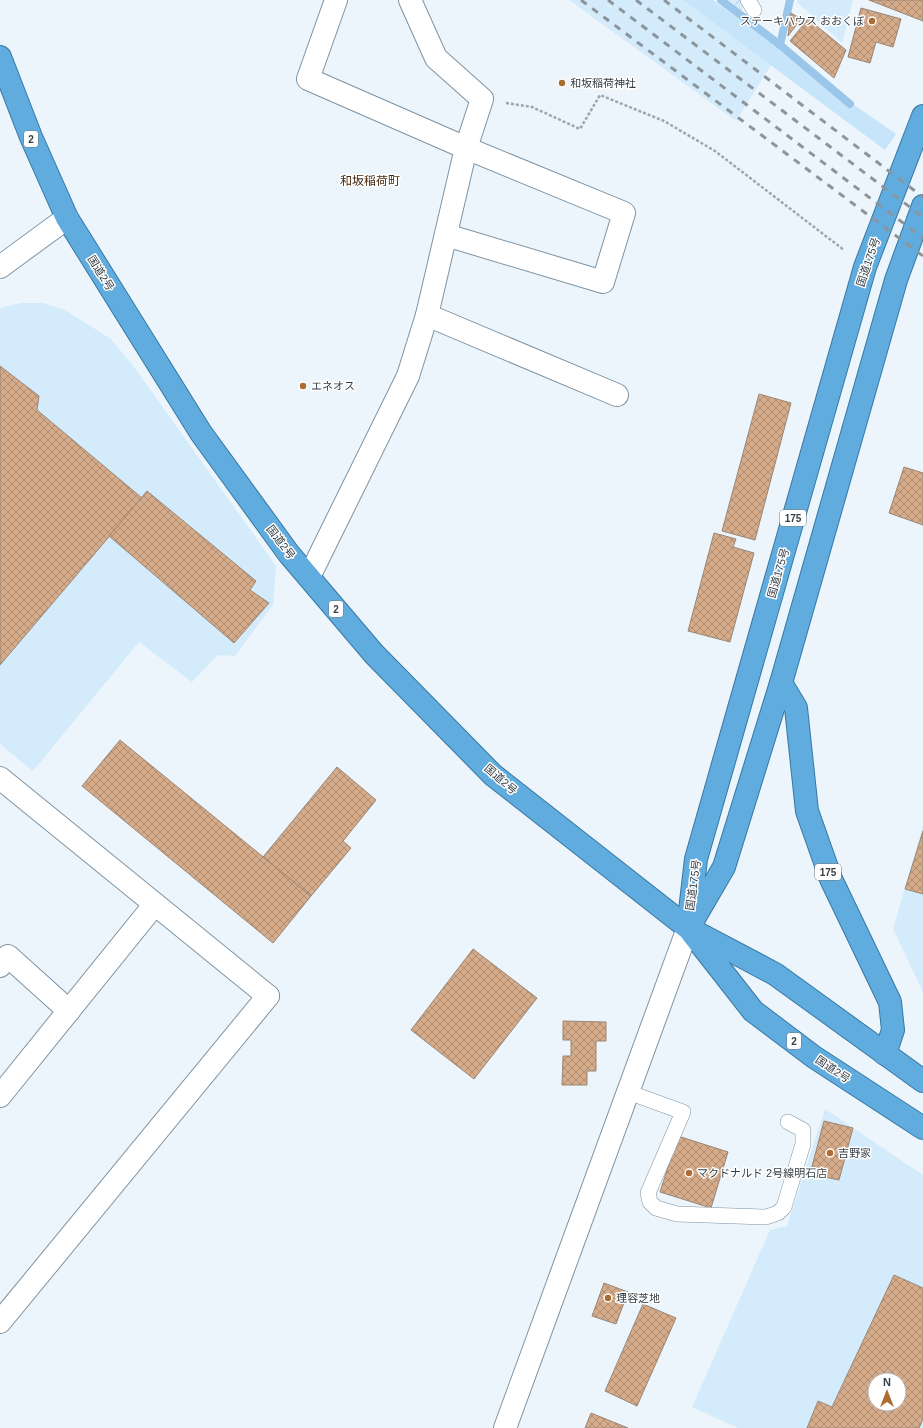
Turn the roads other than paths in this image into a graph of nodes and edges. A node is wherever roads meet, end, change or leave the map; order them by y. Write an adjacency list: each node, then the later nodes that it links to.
1 (336, 0): 5 (street)
2 (410, 0): 5 (street)
3 (0, 57): 7 (highway, 国道2号 / 2)
4 (923, 116): 16 (highway, 国道175号 / 175)
5 (466, 148): 8 (street); 8 (street)
6 (923, 206): 13 (highway, 国道175号)
7 (67, 218): 9 (street); 12 (highway, 国道2号 / 2)
8 (446, 235): 10 (street)
9 (0, 267)
10 (427, 315): 11 (street); 12 (street)
11 (617, 396)
12 (309, 577): 16 (highway, 国道2号 / 2)
13 (781, 683): 16 (highway, 国道175号); 19 (highway, 175)
14 (0, 778): 15 (street)
15 (155, 904): 18 (street); 25 (street)
16 (688, 928): 19 (highway, 国道2号 / 2); 21 (street); 24 (highway, 国道2号 / 2)
17 (0, 966): 18 (street)
18 (69, 1011): 22 (street)
19 (885, 1054): 20 (highway, 国道2号 / 2)
20 (923, 1081)
21 (628, 1092): 23 (lane); 26 (street)
22 (0, 1096)
23 (788, 1122)
24 (923, 1128)
25 (0, 1322)
26 (505, 1428)

